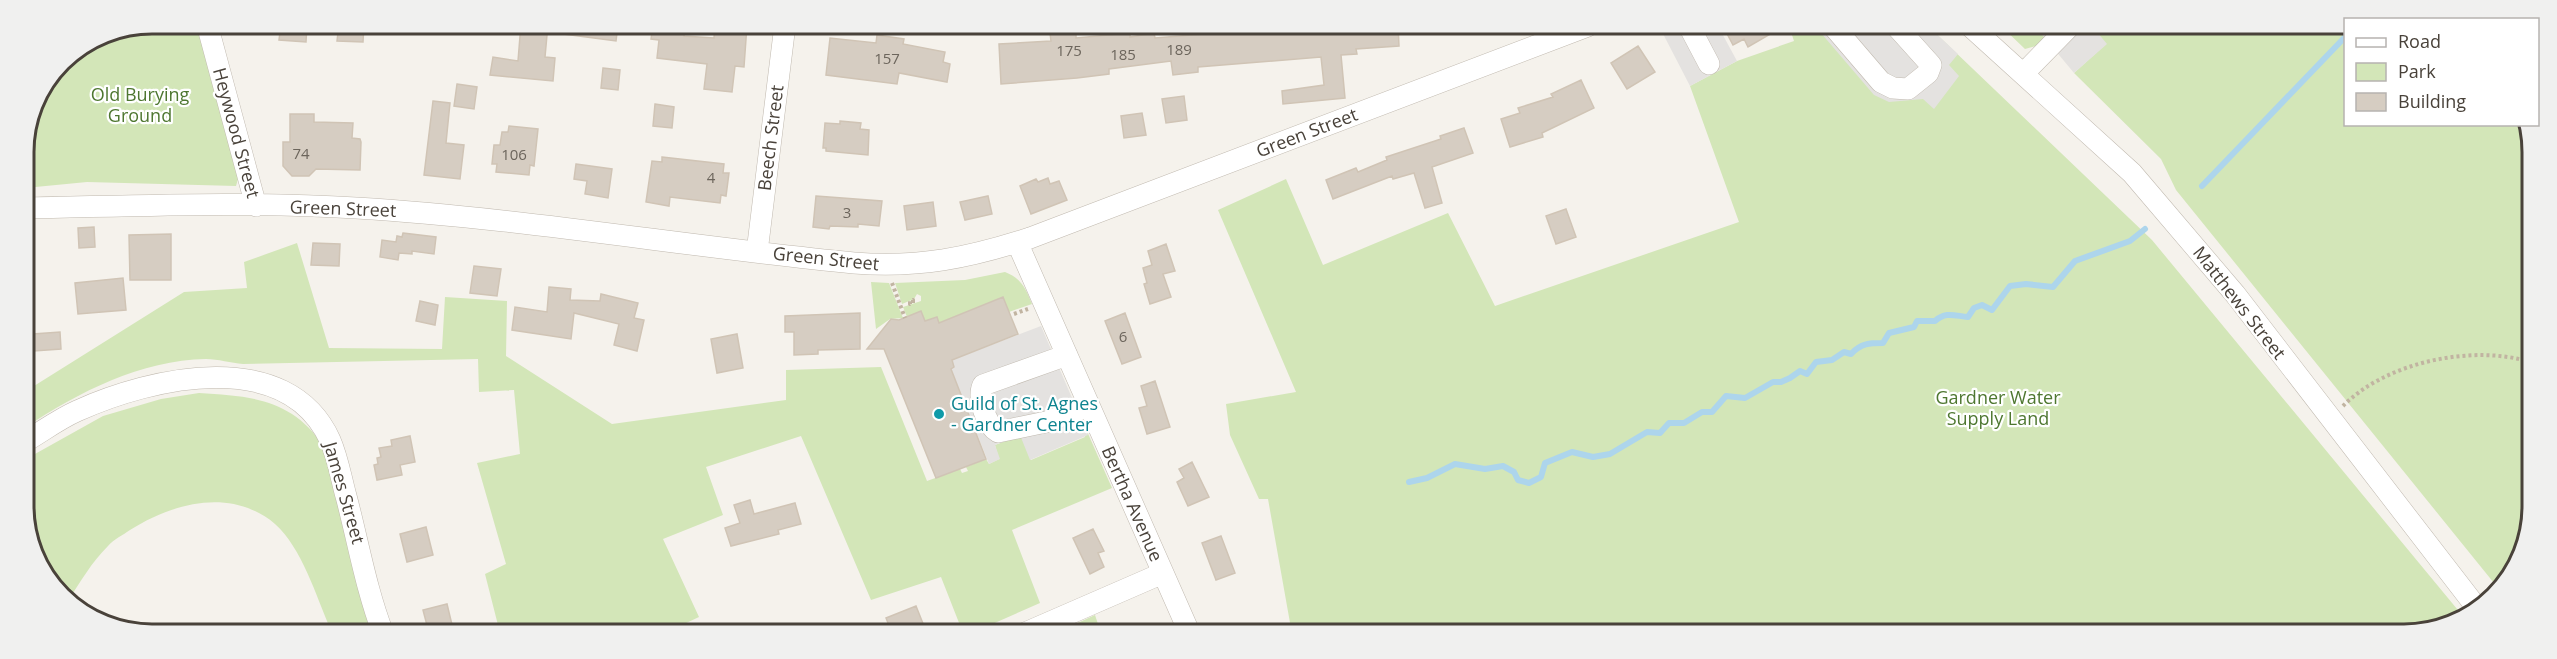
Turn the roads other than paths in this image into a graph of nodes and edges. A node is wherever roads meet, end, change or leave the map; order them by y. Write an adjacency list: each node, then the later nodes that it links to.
1 (210, 34): 11 (street, Heywood Street)
2 (784, 34): 14 (street, Beech Street)
3 (1567, 34): 13 (street, Green Street)
4 (1693, 34): 9 (street)
5 (1840, 34): 6 (street)
6 (1903, 34)
7 (1979, 34): 10 (street, Matthews Street)
8 (2062, 34): 10 (street)
9 (1708, 64)
10 (2023, 74): 19 (street, Matthews Street)
11 (256, 206): 12 (street, Green Street); 14 (street, Green Street)
12 (35, 208)
13 (1017, 242): 14 (street, Green Street); 15 (street, Bertha Avenue)
14 (756, 252)
15 (1067, 355): 16 (street, Bertha Avenue); 16 (street)
16 (1089, 406): 18 (street, Bertha Avenue)
17 (34, 436): 20 (street, James Street)
18 (1163, 573): 21 (street); 22 (street, Bertha Avenue)
19 (2473, 603)
20 (381, 624)
21 (1046, 624)
22 (1186, 624)

